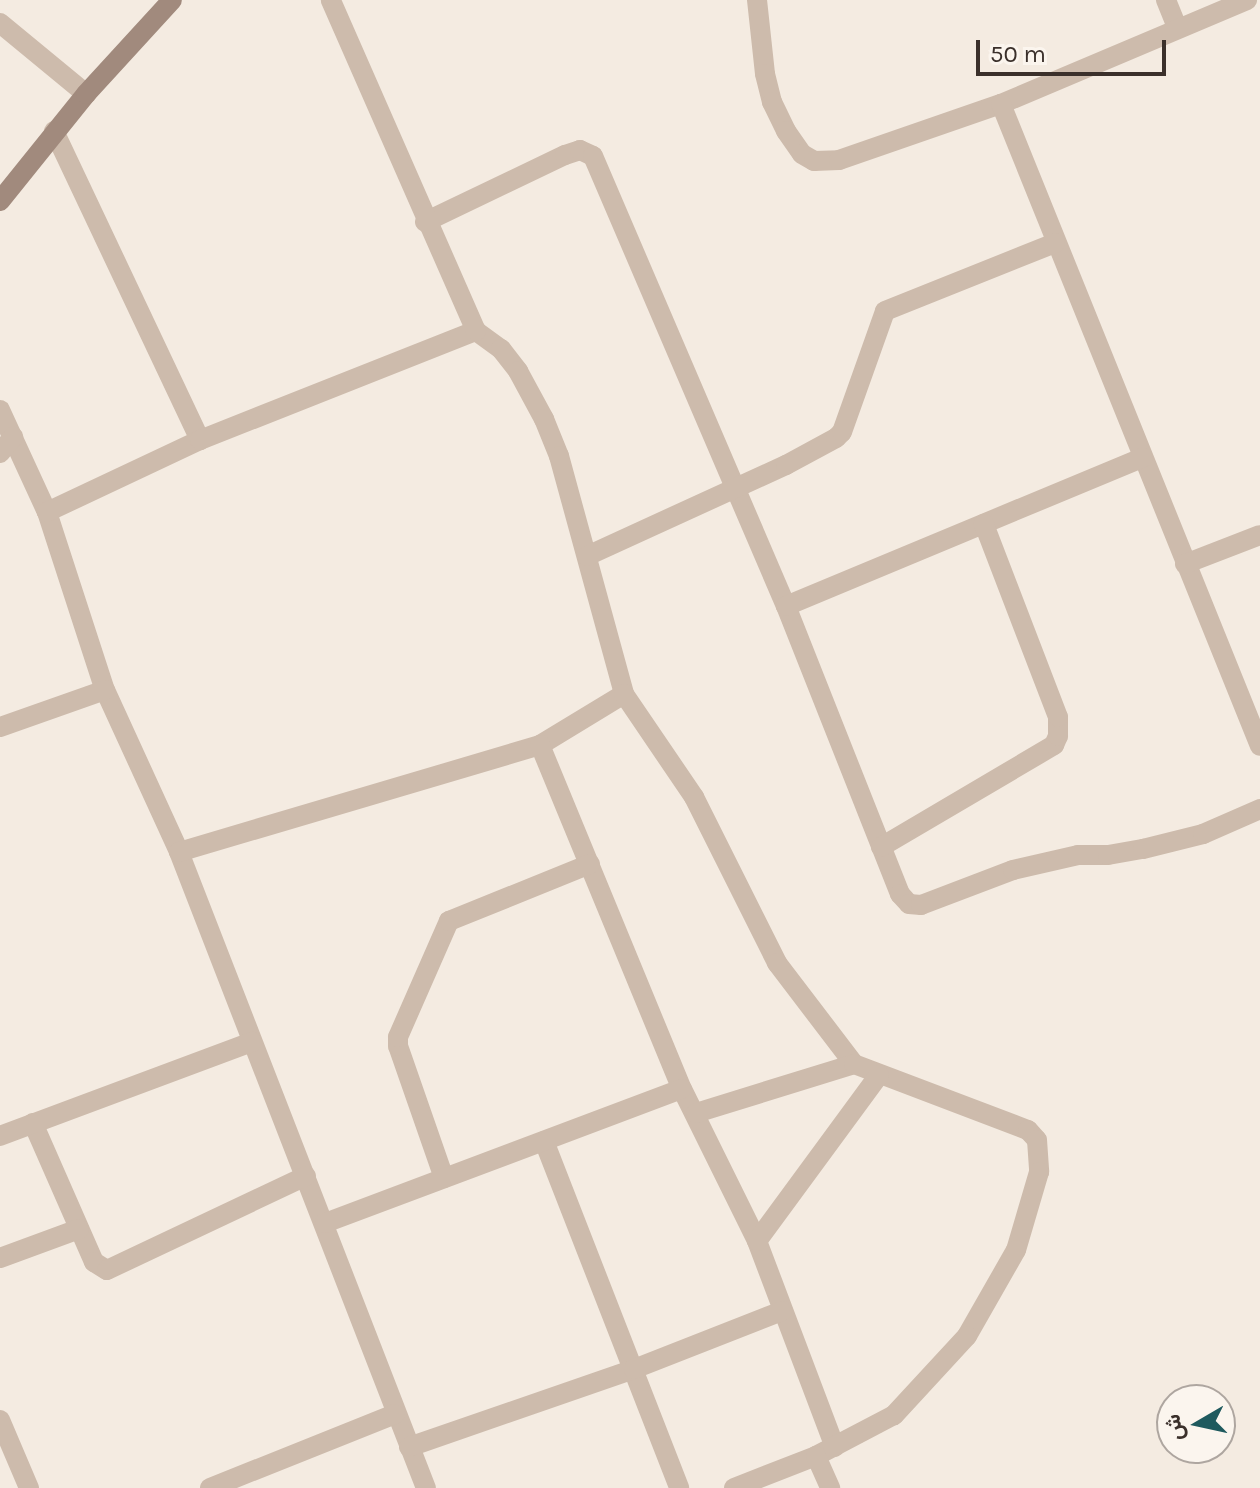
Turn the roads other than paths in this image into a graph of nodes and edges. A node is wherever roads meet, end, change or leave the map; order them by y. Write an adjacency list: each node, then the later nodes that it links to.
1 (172, 0): 8 (street)
2 (331, 0): 12 (street)
3 (757, 0): 9 (street)
4 (1166, 0): 7 (street)
5 (1247, 0): 7 (street)
6 (0, 23): 8 (street)
7 (1178, 29): 9 (street)
8 (86, 94): 10 (street)
9 (1001, 104): 13 (street)
10 (54, 131): 11 (street); 16 (street)
11 (0, 201)
12 (425, 222): 14 (street); 19 (street)
13 (1055, 243): 18 (street); 19 (street)
14 (476, 331): 16 (street); 23 (street)
15 (0, 410): 17 (street)
16 (200, 440): 20 (street)
17 (7, 445): 20 (street)
18 (1142, 458): 21 (street); 24 (street)
19 (736, 487): 23 (street); 25 (street)
20 (47, 512): 26 (street)
21 (984, 524): 25 (street); 32 (street)
22 (1260, 535): 24 (street)
23 (587, 556): 27 (street)
24 (1185, 564): 30 (street)
25 (786, 606): 32 (street)
26 (105, 690): 28 (street); 33 (street)
27 (624, 694): 29 (street); 36 (street)
28 (0, 727)
29 (540, 745): 33 (street); 34 (street)
30 (1260, 746)
31 (1260, 809): 32 (street)
32 (881, 847)
33 (179, 852): 35 (street)
34 (590, 864): 38 (street); 44 (street)
35 (252, 1042): 40 (street); 43 (street)
36 (854, 1064): 37 (street); 39 (street)
37 (879, 1075): 47 (street); 54 (street)
38 (682, 1089): 39 (street); 42 (street)
39 (696, 1113): 47 (street)
40 (33, 1123): 41 (street); 46 (street)
41 (0, 1136)
42 (544, 1141): 44 (street); 50 (street)
43 (306, 1176): 45 (street); 46 (street)
44 (444, 1178): 45 (street)
45 (325, 1223): 51 (street)
46 (79, 1229): 48 (street)
47 (757, 1241): 49 (street)
48 (0, 1258)
49 (782, 1311): 50 (street); 54 (street)
50 (634, 1369): 53 (street); 58 (street)
51 (395, 1414): 53 (street); 56 (street)
52 (0, 1420): 55 (street)
53 (409, 1447): 57 (street)
54 (825, 1451): 59 (street); 60 (street)
55 (29, 1488)
56 (210, 1488)
57 (426, 1488)
58 (679, 1488)
59 (734, 1488)
60 (830, 1488)

